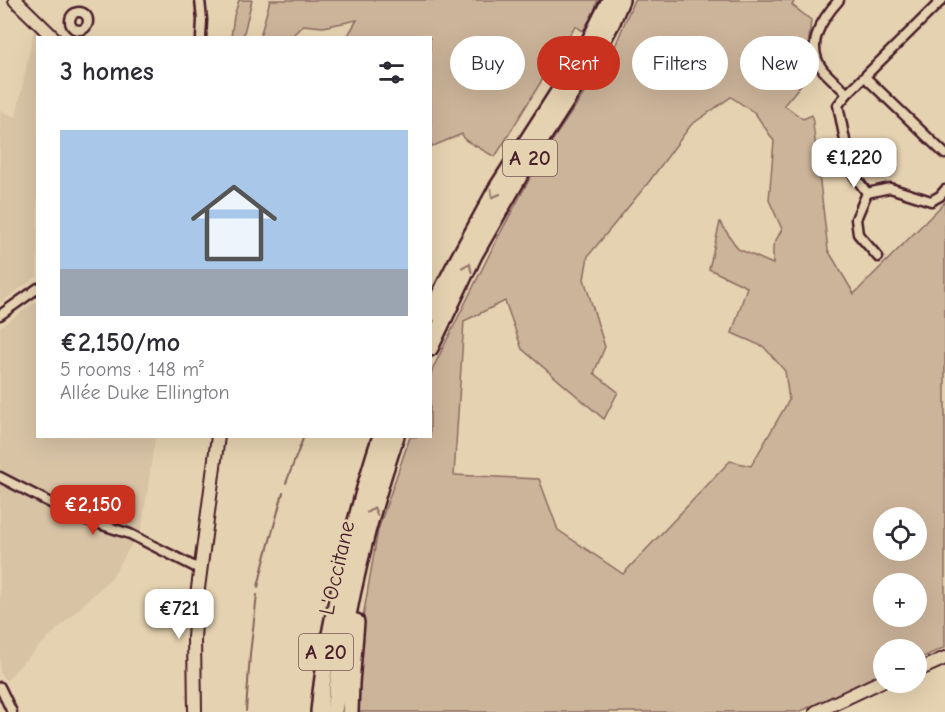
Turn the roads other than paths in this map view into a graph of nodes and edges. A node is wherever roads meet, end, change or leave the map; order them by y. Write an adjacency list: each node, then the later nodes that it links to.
1 (15, 0): 7 (street)
2 (200, 0): 8 (street)
3 (610, 0): 16 (highway, A 20, one-way to 16)
4 (621, 0): 18 (highway, A 20, one-way to 4)
5 (838, 0): 10 (street)
6 (942, 0): 9 (street)
7 (52, 36)
8 (201, 36)
9 (865, 77): 10 (street); 11 (street)
10 (847, 94): 13 (street)
11 (945, 154)
12 (945, 190): 13 (street)
13 (867, 193): 14 (street)
14 (878, 257)
15 (36, 289): 17 (street)
16 (432, 310)
17 (0, 315)
18 (432, 344)
19 (218, 438): 24 (street)
20 (380, 438): 34 (highway, L'Occitane / A 20)
21 (395, 438): 23 (highway, L'Occitane / A 20, one-way to 21)
22 (0, 477): 24 (street)
23 (358, 568): 35 (highway, L'Occitane / A 20); 36 (highway)
24 (199, 569): 33 (street)
25 (945, 652): 27 (street)
26 (945, 658): 28 (street)
27 (927, 660)
28 (927, 666)
29 (0, 687): 32 (street)
30 (873, 688): 37 (street)
31 (873, 690): 38 (street)
32 (12, 712)
33 (195, 712)
34 (319, 712)
35 (334, 712)
36 (350, 712)
37 (816, 712)
38 (829, 712)

